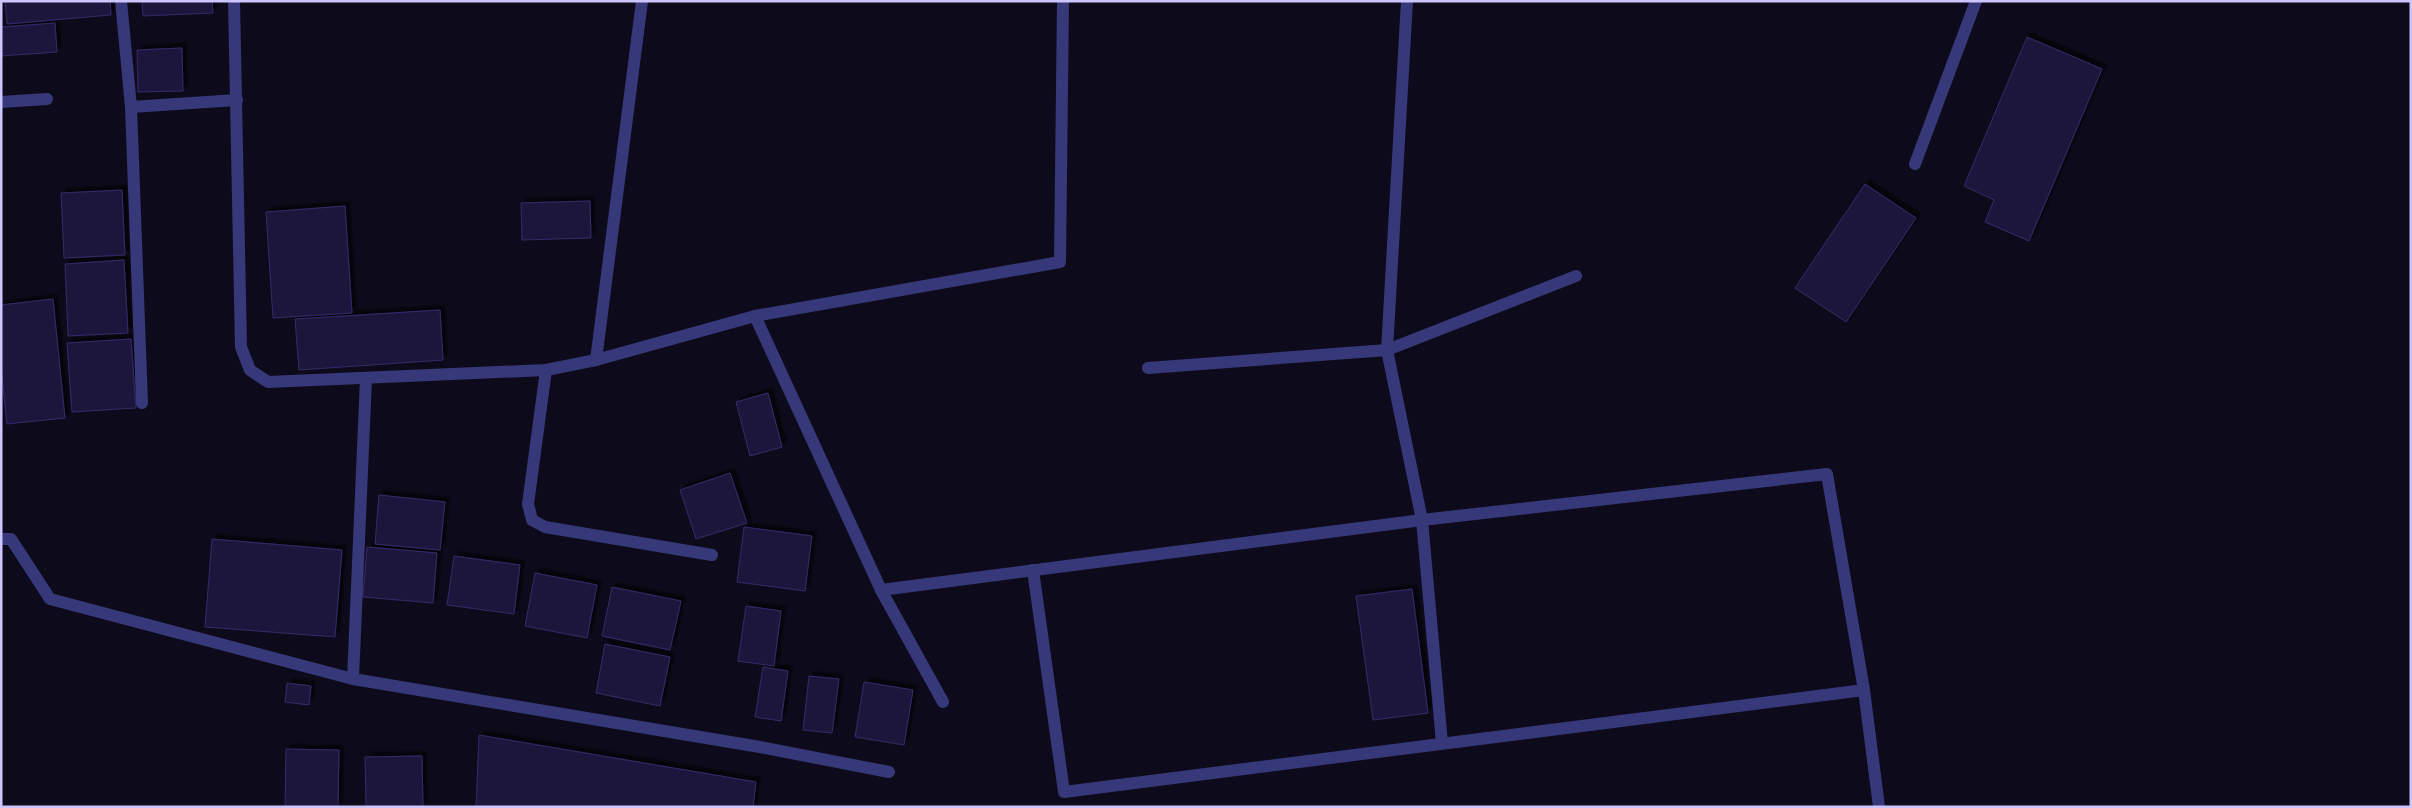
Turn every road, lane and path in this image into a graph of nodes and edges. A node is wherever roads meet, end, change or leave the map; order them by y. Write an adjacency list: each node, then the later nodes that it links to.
1 (120, 1): 10 (street)
2 (234, 1): 8 (street)
3 (642, 1): 15 (street)
4 (1063, 1): 13 (street)
5 (1406, 1): 14 (street)
6 (1976, 1): 11 (street)
7 (47, 99): 9 (street)
8 (237, 100): 10 (street); 18 (street)
9 (1, 102)
10 (130, 107): 19 (street)
11 (1915, 164)
12 (1576, 276): 14 (street)
13 (755, 316): 15 (street); 24 (street)
14 (1387, 350): 16 (street); 20 (street)
15 (596, 360): 17 (street)
16 (1148, 368)
17 (546, 370): 18 (street); 22 (street)
18 (366, 379): 25 (street)
19 (142, 403)
20 (1422, 520): 23 (street); 26 (street); 28 (street)
21 (1, 539): 25 (street)
22 (712, 555)
23 (1033, 570): 24 (street); 28 (street)
24 (881, 590): 27 (street)
25 (353, 679): 29 (street)
26 (1864, 690): 28 (street); 30 (street)
27 (943, 702)
28 (1442, 743)
29 (889, 772)
30 (1879, 807)

